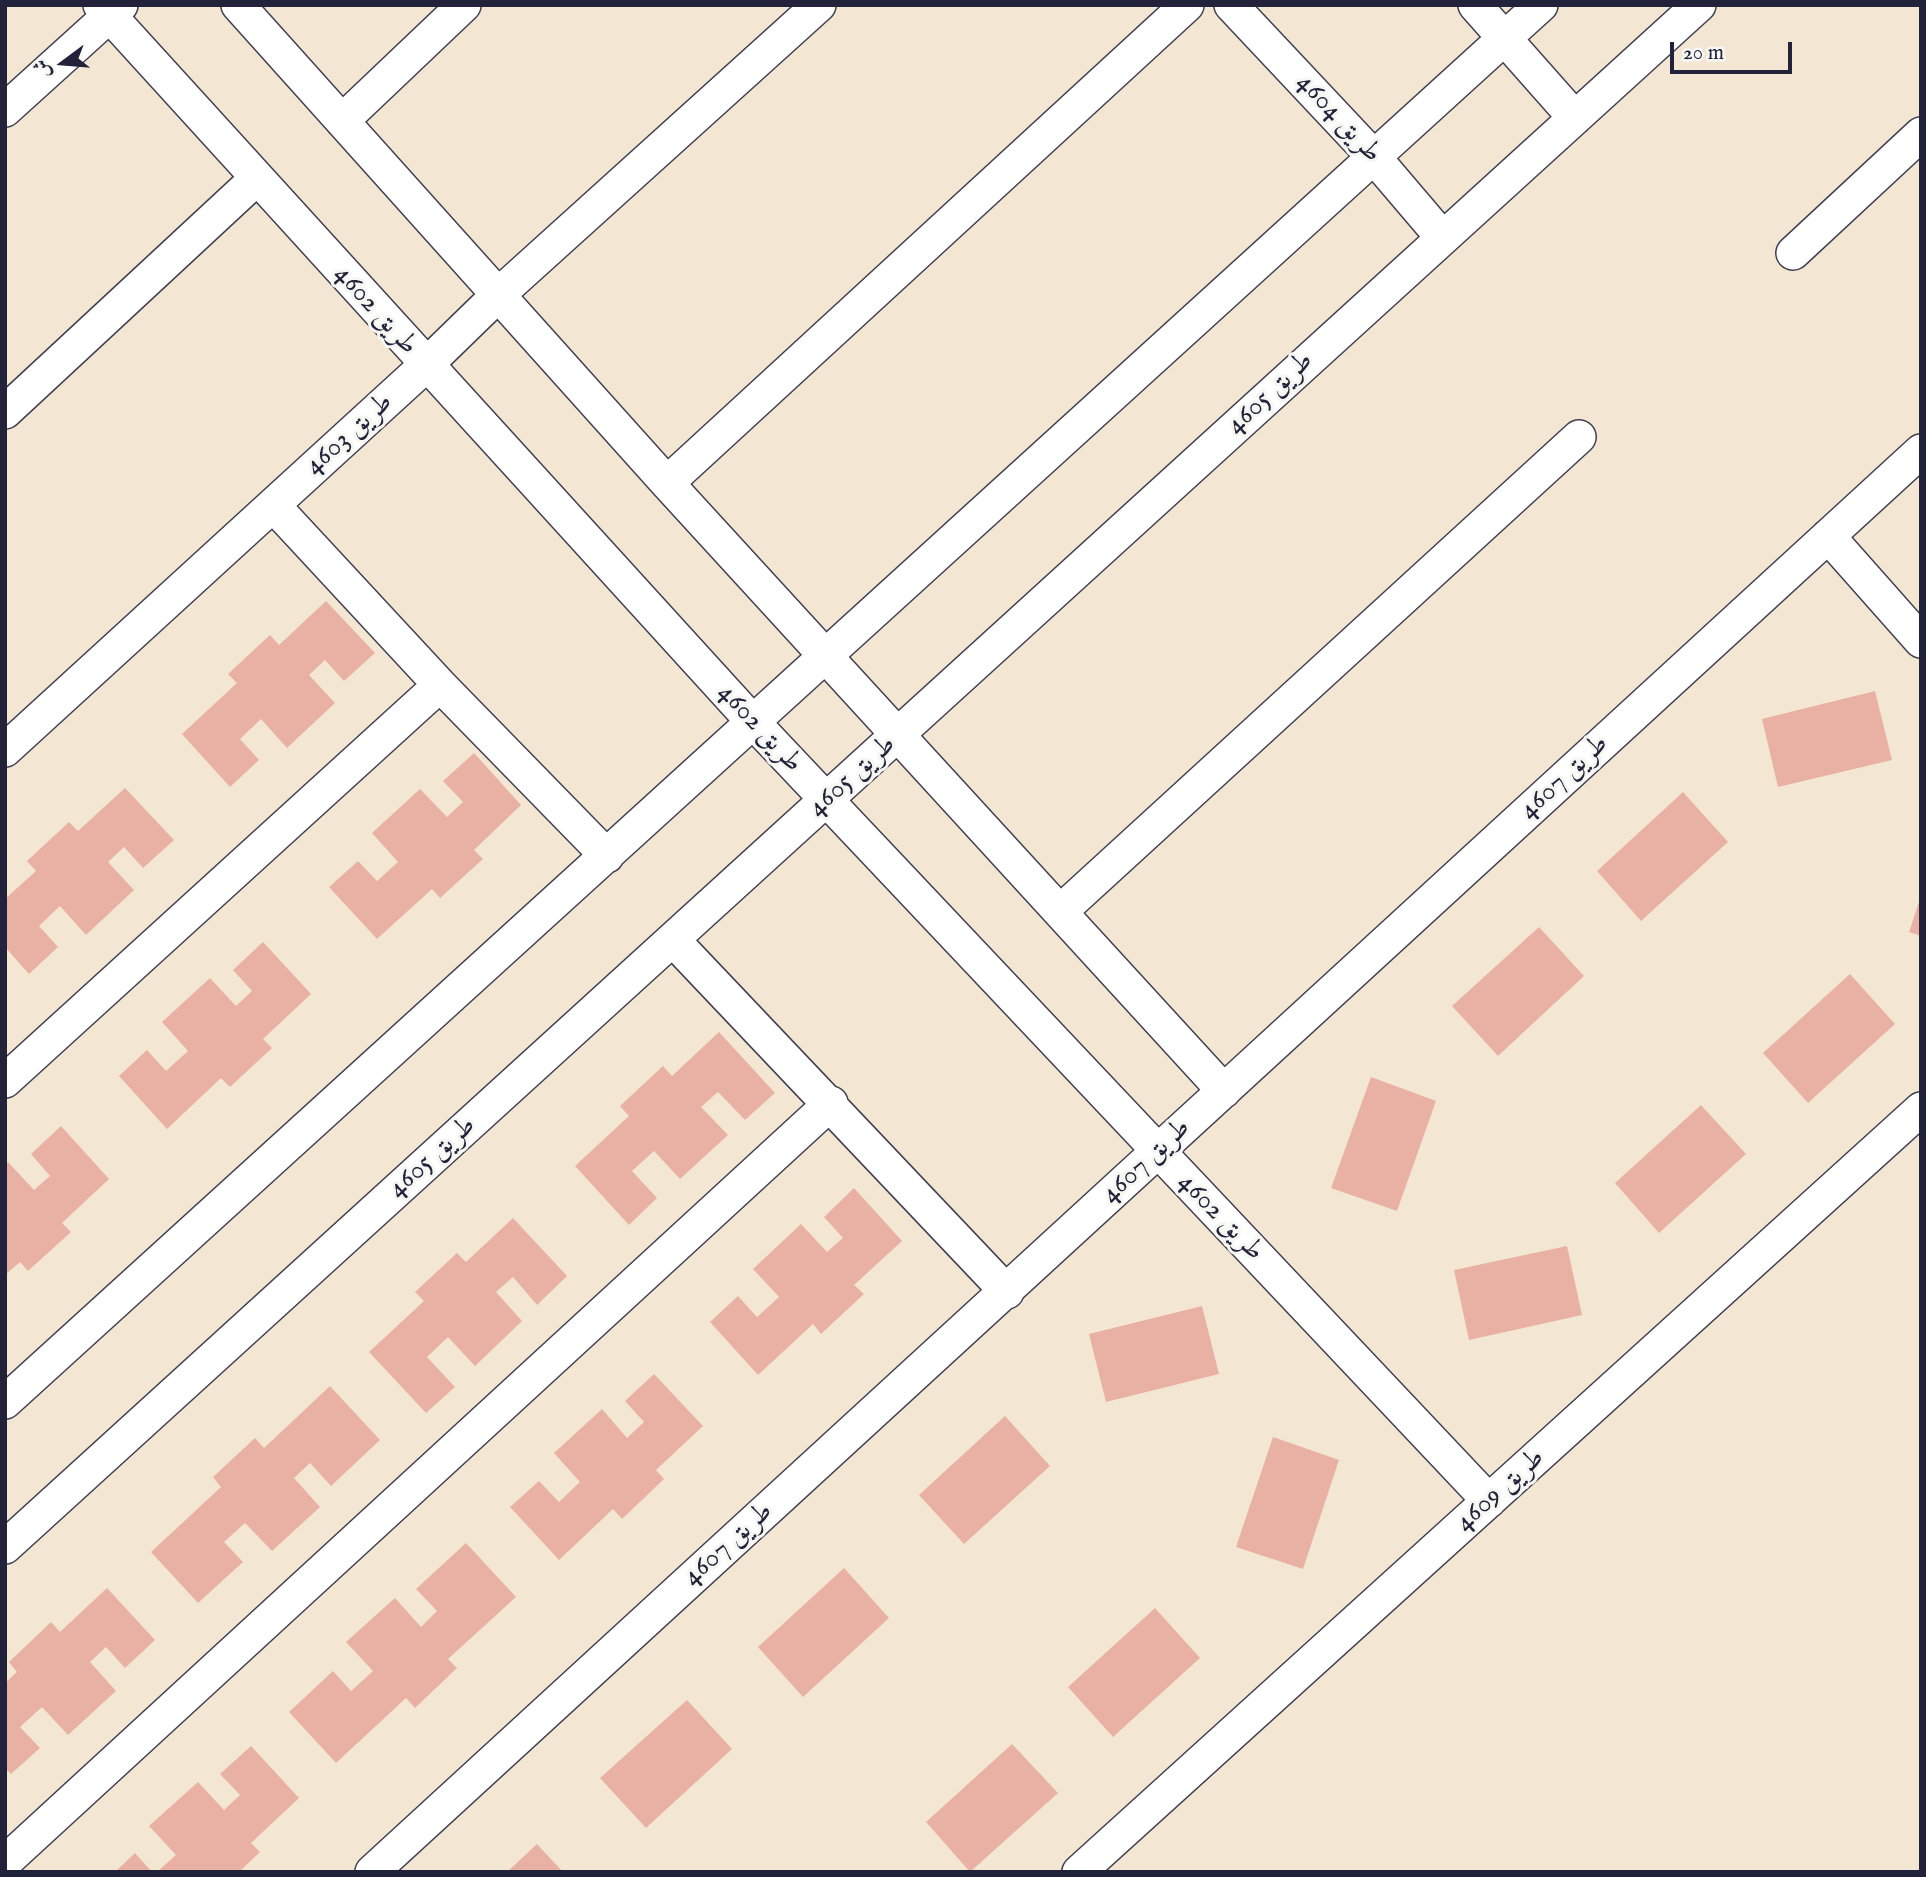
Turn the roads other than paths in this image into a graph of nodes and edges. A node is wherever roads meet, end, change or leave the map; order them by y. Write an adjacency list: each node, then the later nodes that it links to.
1 (238, 5): 13 (street)
2 (464, 5): 13 (street)
3 (819, 5): 19 (street, طريق 4603)
4 (1187, 5): 24 (street)
5 (1231, 5): 15 (street, طريق 4604)
6 (1475, 5): 10 (street)
7 (1541, 5): 10 (street)
8 (1699, 5): 12 (street, طريق 4605)
9 (110, 9): 11 (street); 16 (street, طريق 4602)
10 (1505, 38): 12 (street); 15 (street)
11 (5, 110)
12 (1575, 118): 17 (street, طريق 4605)
13 (342, 121): 19 (street)
14 (1921, 134): 18 (street)
15 (1373, 156): 17 (street, طريق 4604); 28 (street)
16 (256, 178): 20 (street, طريق 4602); 21 (street)
17 (1442, 237): 31 (street, طريق 4605)
18 (1793, 253)
19 (498, 295): 20 (street, طريق 4603); 24 (street)
20 (425, 366): 25 (street, طريق 4603); 30 (street, طريق 4602)
21 (5, 412)
22 (1579, 437): 35 (street)
23 (1921, 451): 26 (street, طريق 4607)
24 (667, 483): 28 (street)
25 (274, 505): 29 (street); 32 (street, طريق 4603)
26 (1828, 536): 27 (street); 38 (street, طريق 4607)
27 (1921, 640)
28 (827, 657): 30 (street); 31 (street)
29 (440, 685): 34 (street); 37 (street)
30 (753, 722): 33 (street, طريق 4602); 34 (street)
31 (900, 735): 33 (street, طريق 4605); 35 (street)
32 (5, 750)
33 (827, 801): 36 (street, طريق 4605); 41 (street, طريق 4602)
34 (607, 856): 43 (street)
35 (1061, 911): 38 (street)
36 (673, 940): 39 (street); 45 (street, طريق 4605)
37 (5, 1081)
38 (1224, 1091): 41 (street, طريق 4607)
39 (831, 1103): 42 (street); 46 (street)
40 (1921, 1109): 44 (street, طريق 4609)
41 (1158, 1153): 42 (street, طريق 4607); 44 (street, طريق 4602)
42 (1007, 1292): 47 (street, طريق 4607)
43 (5, 1402)
44 (1489, 1501): 48 (street, طريق 4609)
45 (5, 1547)
46 (5, 1862)
47 (372, 1872)
48 (1079, 1872)

